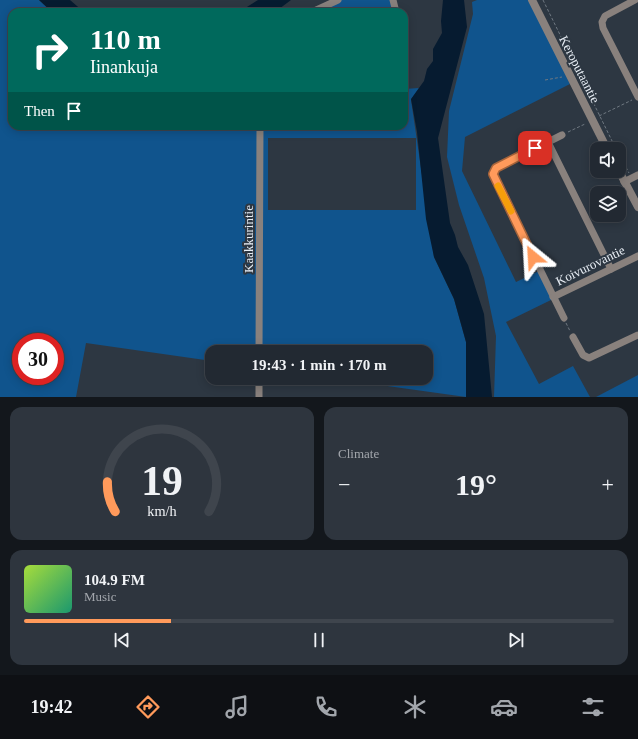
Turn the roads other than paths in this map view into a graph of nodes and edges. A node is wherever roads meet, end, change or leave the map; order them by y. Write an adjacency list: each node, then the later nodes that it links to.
1 (338, 0): 4 (street)
2 (532, 0): 9 (street, Keroputaantie)
3 (635, 0): 5 (street)
4 (321, 8)
5 (638, 97)
6 (260, 130): 20 (street, Kaakkurintie)
7 (562, 135): 8 (street)
8 (548, 142): 15 (street); 16 (street)
9 (605, 142)
10 (638, 175): 12 (street)
11 (622, 178): 12 (street)
12 (624, 182): 13 (street)
13 (638, 207)
14 (638, 256): 15 (street, Koivurovantie)
15 (611, 269): 16 (street, Koivurovantie)
16 (553, 297): 17 (street)
17 (564, 318)
18 (638, 335): 19 (street)
19 (573, 337)
20 (259, 345)
21 (259, 385): 22 (street)
22 (258, 397)

